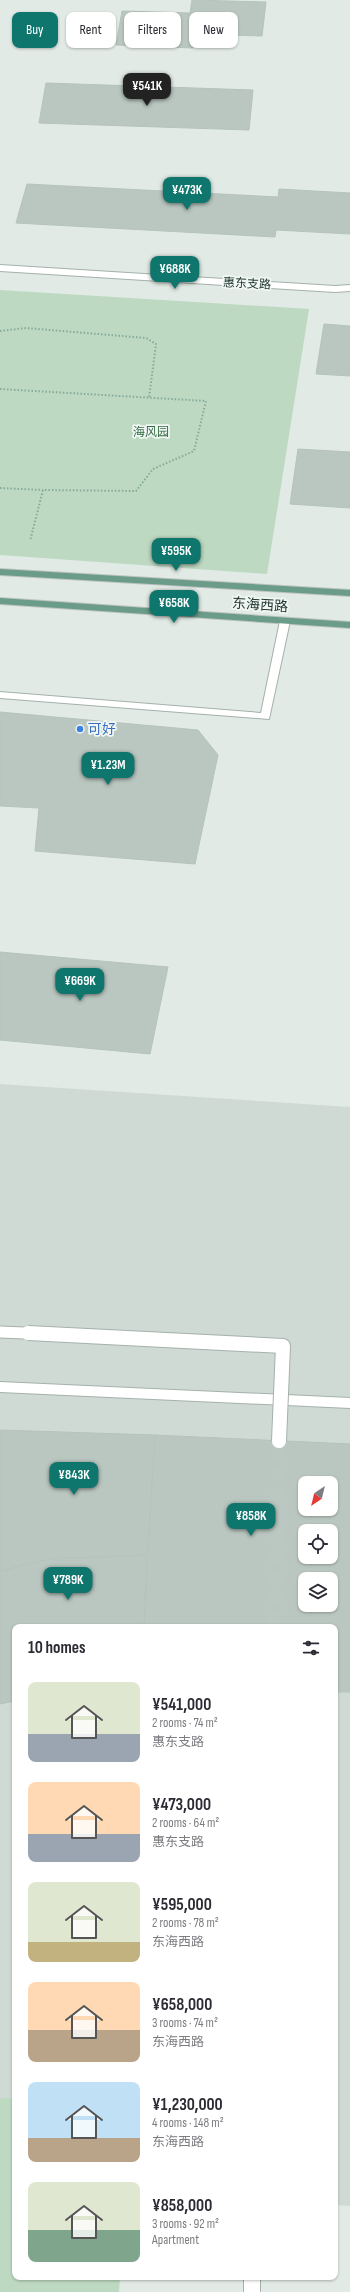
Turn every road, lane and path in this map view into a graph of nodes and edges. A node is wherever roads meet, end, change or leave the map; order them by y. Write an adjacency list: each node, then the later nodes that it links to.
1 (0, 268): 2 (street, 惠东支路)
2 (350, 288)
3 (0, 331): 5 (path)
4 (0, 389): 5 (path)
5 (149, 398): 7 (path)
6 (0, 488): 7 (path)
7 (43, 490): 9 (path)
8 (0, 572): 9 (main road, 东海西路)
9 (22, 573): 10 (main road, 东海西路)
10 (350, 593)
11 (0, 601): 12 (main road, 东海西路)
12 (285, 621): 13 (main road, 东海西路); 14 (street)
13 (350, 625)
14 (0, 695)
15 (0, 1332): 18 (street, bridge)
16 (0, 1387): 17 (street)
17 (350, 1403)
18 (280, 1440)
19 (252, 2280): 20 (street)
20 (252, 2292)

